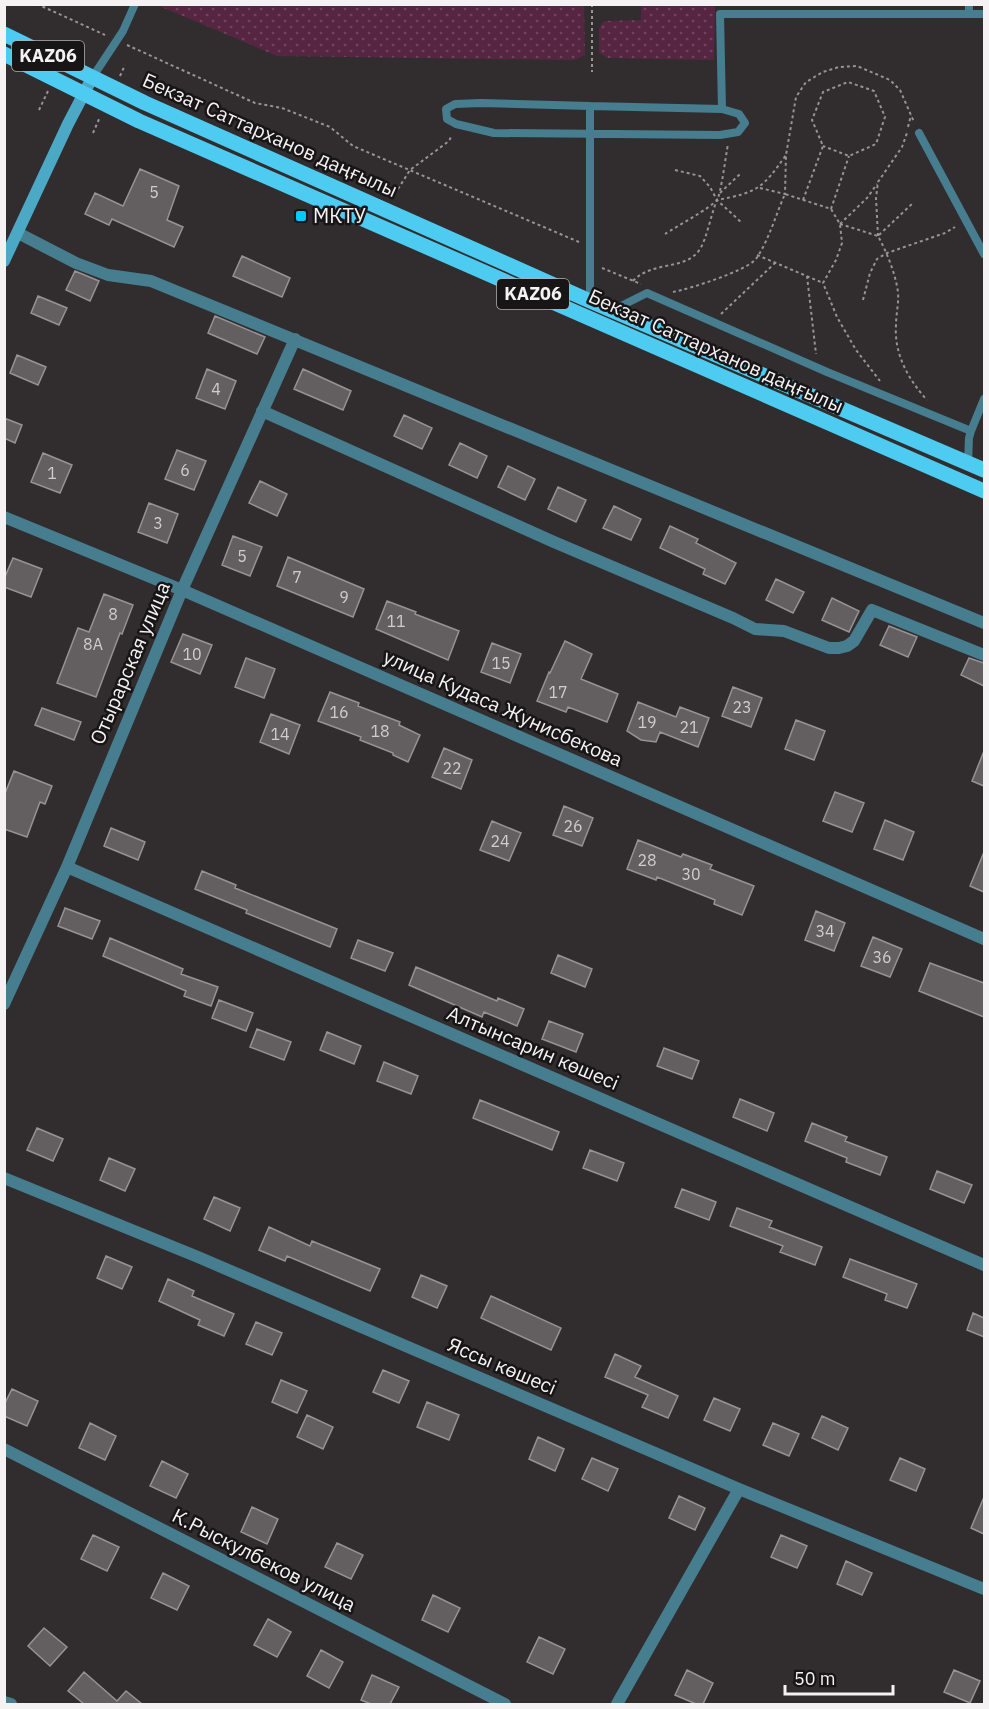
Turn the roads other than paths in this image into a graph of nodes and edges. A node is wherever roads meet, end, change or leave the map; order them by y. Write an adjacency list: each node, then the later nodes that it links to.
1 (135, 4): 8 (lane)
2 (969, 4): 4 (lane)
3 (720, 9): 4 (lane); 11 (lane)
4 (969, 14): 5 (lane)
5 (984, 14)
6 (4, 34): 8 (main road, Бекзат Саттарханов даңғылы / KАZ06)
7 (4, 54): 9 (main road, Бекзат Саттарханов даңғылы / KАZ06)
8 (92, 78): 9 (main road); 17 (main road, Бекзат Саттарханов даңғылы / KАZ06)
9 (83, 95): 14 (main road); 25 (main road, Бекзат Саттарханов даңғылы / KАZ06)
10 (590, 106): 11 (lane); 13 (lane); 13 (lane)
11 (722, 110): 13 (lane)
12 (920, 133): 15 (lane)
13 (590, 135): 17 (lane)
14 (18, 233): 16 (main road); 19 (street)
15 (984, 254)
16 (4, 261)
17 (590, 301): 18 (main road, Бекзат Саттарханов даңғылы / KАZ06)
18 (612, 310): 22 (lane); 23 (main road, Бекзат Саттарханов даңғылы / KАZ06)
19 (295, 339): 21 (street, Отырарская улица); 28 (street)
20 (984, 399): 22 (lane)
21 (262, 411): 27 (street, Отырарская улица); 29 (street)
22 (971, 431): 23 (lane)
23 (968, 463): 24 (main road, Бекзат Саттарханов даңғылы / KАZ06)
24 (984, 470)
25 (984, 491)
26 (4, 517): 27 (street, улица Кудаса Жунисбекова)
27 (182, 590): 30 (street, Отырарская улица); 31 (street, улица Кудаса Жунисбекова)
28 (984, 623)
29 (984, 655)
30 (67, 867): 32 (street, Отырарская улица); 34 (street, Алтынсарин көшесі)
31 (984, 939)
32 (4, 1004)
33 (4, 1178): 36 (street, Яссы көшесі)
34 (984, 1265)
35 (4, 1449): 40 (street, К.Рыскулбеков улица)
36 (739, 1489): 37 (street, Яссы көшесі); 41 (street)
37 (984, 1589)
38 (4, 1702): 39 (street)
39 (11, 1704)
40 (505, 1704)
41 (616, 1704)

